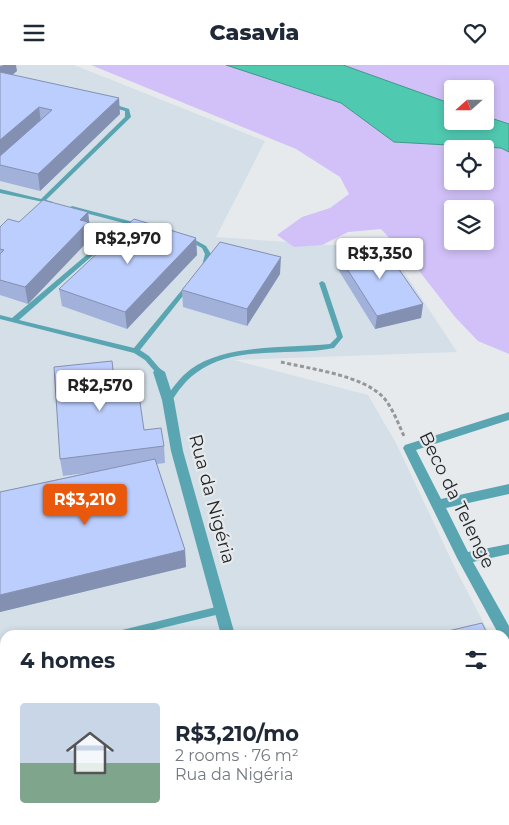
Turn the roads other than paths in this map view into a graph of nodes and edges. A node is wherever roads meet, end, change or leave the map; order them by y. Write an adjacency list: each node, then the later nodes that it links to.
1 (106, 104): 3 (lane)
2 (0, 191): 3 (lane)
3 (42, 201): 4 (lane)
4 (147, 227)
5 (183, 236): 7 (lane)
6 (105, 242): 11 (lane)
7 (201, 271)
8 (195, 278): 12 (lane)
9 (322, 283): 14 (lane)
10 (0, 317): 11 (lane)
11 (14, 320): 12 (lane)
12 (136, 351): 13 (lane)
13 (159, 372): 14 (street, Rua da Nigéria)
14 (168, 400): 20 (street, Rua da Nigéria)
15 (509, 416): 17 (street, Beco da Telenge)
16 (509, 489): 17 (street)
17 (437, 505): 19 (street, Beco da Telenge)
18 (509, 549): 19 (street)
19 (464, 558): 23 (street, Beco da Telenge)
20 (220, 610): 21 (lane); 22 (street, Rua da Nigéria)
21 (138, 630)
22 (226, 630)
23 (506, 630)

